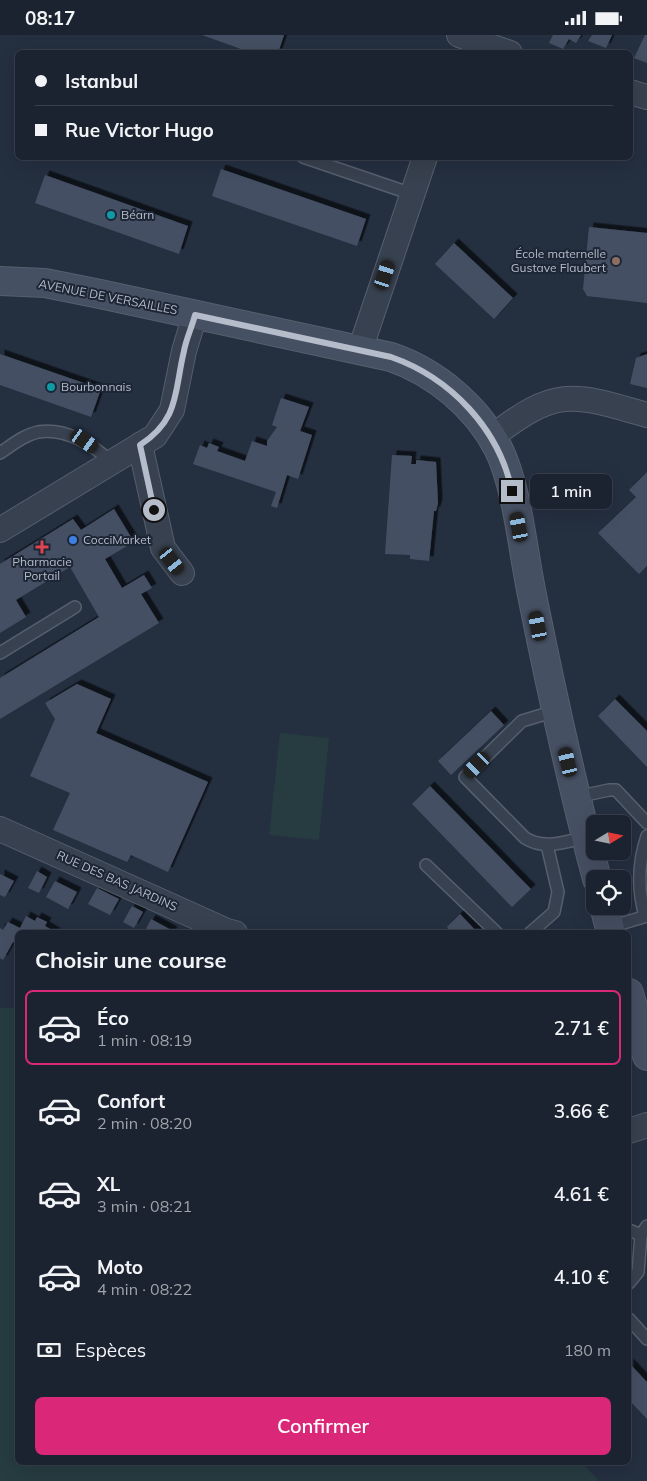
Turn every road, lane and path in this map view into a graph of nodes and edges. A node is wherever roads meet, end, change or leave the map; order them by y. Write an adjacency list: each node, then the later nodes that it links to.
1 (462, 42): 2 (street)
2 (497, 50)
3 (633, 93): 4 (street)
4 (647, 97)
5 (312, 160): 7 (lane)
6 (424, 160): 7 (street)
7 (412, 194): 10 (street)
8 (0, 281): 9 (street, AVENUE DE VERSAILLES)
9 (195, 315): 10 (street, AVENUE DE VERSAILLES); 13 (street)
10 (360, 350): 12 (street, AVENUE DE VERSAILLES)
11 (647, 415): 12 (street)
12 (492, 437): 20 (street, AVENUE DE VERSAILLES)
13 (140, 445): 15 (street); 17 (street)
14 (0, 453): 15 (lane)
15 (112, 463): 16 (street)
16 (0, 530)
17 (182, 573)
18 (75, 607): 19 (lane)
19 (0, 653)
20 (555, 711): 21 (street, AVENUE DE VERSAILLES); 26 (lane)
21 (576, 797): 22 (lane); 25 (street, AVENUE DE VERSAILLES)
22 (647, 823)
23 (0, 829): 30 (street, RUE DES BAS JARDINS)
24 (647, 836): 28 (lane)
25 (586, 837): 26 (lane)
26 (547, 845): 32 (lane)
27 (426, 865): 31 (lane)
28 (646, 916): 29 (lane)
29 (608, 922)
30 (225, 930)
31 (494, 930)
32 (533, 930)
33 (631, 1000): 34 (street)
34 (647, 1056)
35 (647, 1125): 36 (street)
36 (631, 1130)
37 (631, 1230): 38 (lane)
38 (644, 1231): 39 (lane)
39 (631, 1281)
40 (631, 1321): 41 (lane)
41 (647, 1339)

